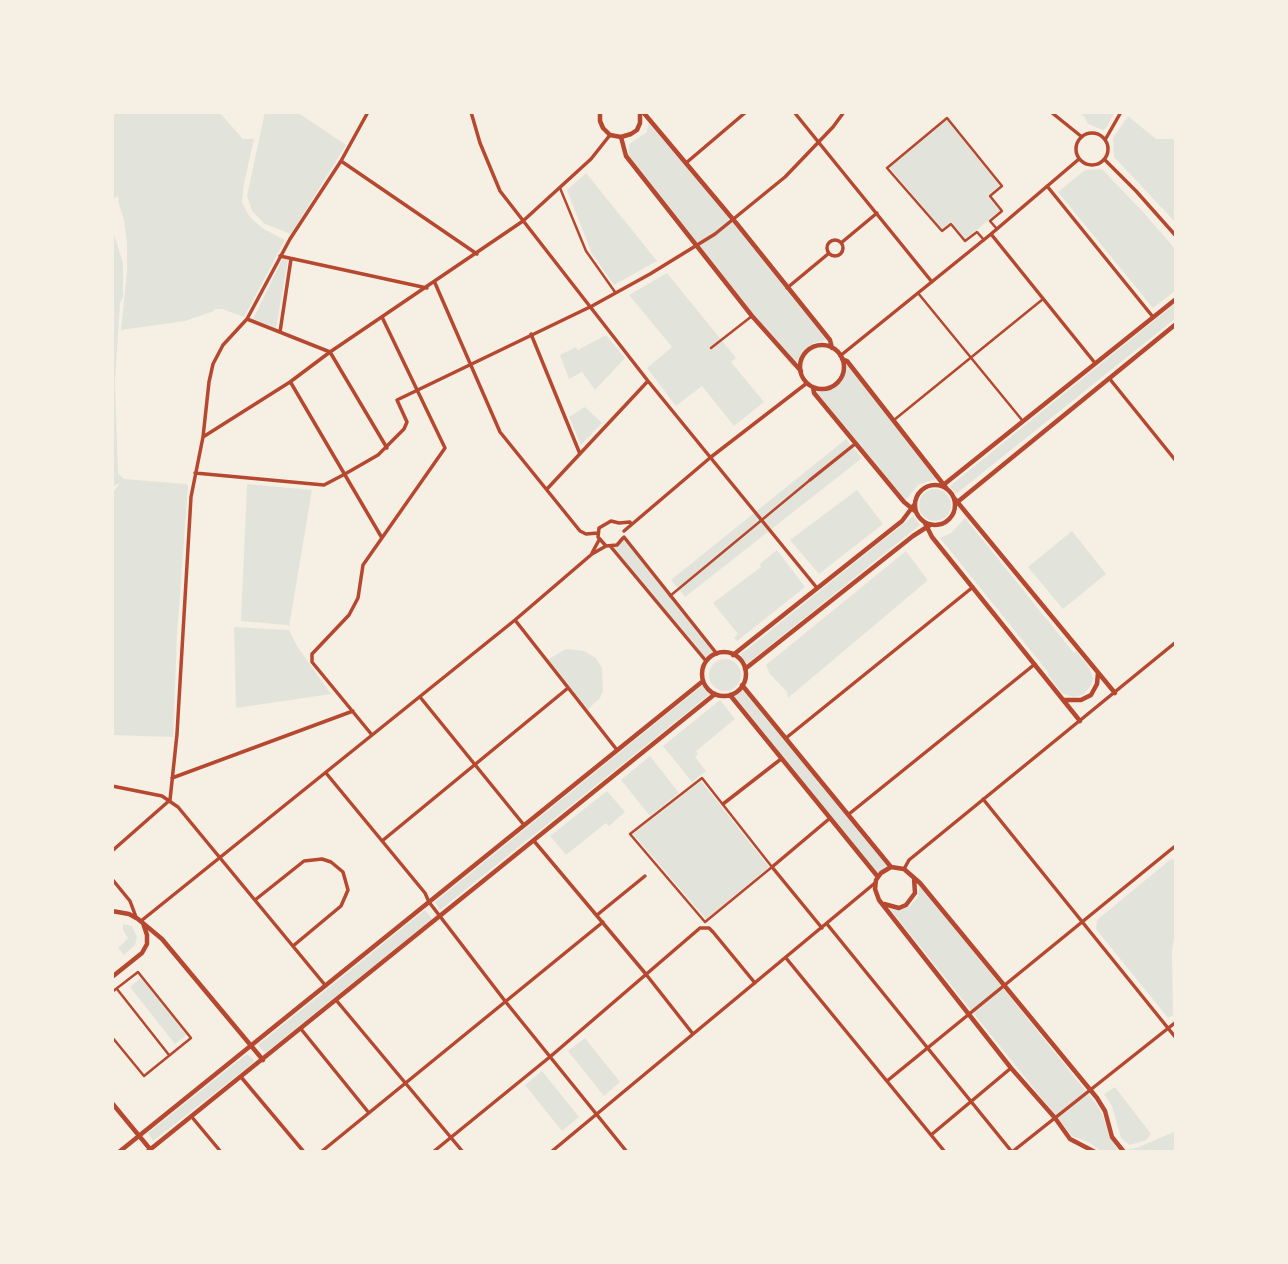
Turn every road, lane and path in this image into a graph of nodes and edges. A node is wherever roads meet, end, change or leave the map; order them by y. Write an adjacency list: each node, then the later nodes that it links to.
1 (368, 112): 17 (street)
2 (471, 112): 23 (street)
3 (600, 112): 10 (street)
4 (642, 112): 11 (street); 18 (street)
5 (746, 112): 18 (street)
6 (794, 112): 14 (street)
7 (844, 112): 14 (street)
8 (1051, 112): 12 (street)
9 (1121, 112): 13 (street)
10 (610, 135): 11 (street); 20 (street)
11 (621, 137): 29 (street)
12 (1082, 137): 13 (street); 15 (street)
13 (1105, 141): 16 (street)
14 (818, 143): 21 (street); 22 (street)
15 (1079, 159): 16 (street); 19 (street)
16 (1104, 159): 26 (street)
17 (341, 161): 30 (street); 32 (street)
18 (686, 163): 22 (street)
19 (1047, 186): 24 (street); 45 (street)
20 (560, 188): 23 (street); 38 (street)
21 (877, 213): 28 (street); 34 (street)
22 (734, 220): 29 (street); 37 (street)
23 (523, 221): 30 (street); 42 (street)
24 (997, 229): 25 (street); 27 (street)
25 (991, 234): 27 (street); 40 (street)
26 (1176, 236)
27 (984, 240): 34 (street)
28 (841, 243): 31 (street); 31 (street)
29 (696, 246): 38 (street); 43 (street)
30 (477, 254): 35 (street)
31 (828, 254): 37 (street)
32 (280, 256): 33 (street); 46 (street)
33 (291, 259): 36 (street); 49 (street)
34 (932, 282): 39 (street)
35 (435, 283): 36 (street); 57 (street)
36 (427, 288): 44 (street)
37 (787, 288): 53 (street)
38 (615, 292): 42 (street)
39 (918, 293): 55 (street); 56 (street)
40 (1044, 298): 56 (street); 58 (street)
41 (1176, 299): 45 (street)
42 (592, 306): 50 (street); 61 (street)
43 (752, 316): 52 (street); 59 (street)
44 (382, 317): 54 (street); 65 (street)
45 (1153, 317): 58 (street)
46 (247, 319): 49 (street); 68 (street)
47 (1176, 324): 48 (street)
48 (1170, 328): 51 (street); 60 (street)
49 (279, 332): 54 (street)
50 (531, 334): 57 (street); 71 (street)
51 (1176, 336)
52 (711, 348)
53 (832, 348): 55 (street); 59 (street)
54 (330, 352): 62 (street); 70 (street)
55 (841, 357): 64 (street); 66 (street)
56 (971, 358): 66 (street); 67 (street)
57 (470, 364): 65 (street); 78 (street)
58 (1096, 364): 67 (street)
59 (800, 371): 63 (street)
60 (1109, 378): 73 (street); 79 (street)
61 (648, 381): 71 (street); 72 (street)
62 (290, 382): 68 (street); 75 (street)
63 (807, 383): 64 (street); 72 (street)
64 (813, 387): 69 (street)
65 (417, 391): 70 (street); 88 (street)
66 (894, 420): 77 (street)
67 (1023, 422): 77 (street)
68 (203, 437): 74 (street)
69 (857, 442): 76 (street); 80 (street)
70 (387, 448): 75 (street)
71 (580, 454): 78 (street)
72 (711, 457): 81 (street); 82 (street)
73 (1176, 461)
74 (195, 473): 75 (street); 119 (street)
75 (345, 474): 88 (street)
76 (810, 480): 81 (street)
77 (945, 487): 79 (street); 80 (street)
78 (547, 490): 86 (street)
79 (955, 501): 84 (street); 102 (street)
80 (914, 509): 84 (street); 93 (street)
81 (761, 520): 93 (street); 94 (street)
82 (632, 522): 83 (street); 85 (street)
83 (619, 523): 85 (street); 86 (street)
84 (927, 525): 92 (street); 101 (street)
85 (624, 531): 87 (street)
86 (598, 533): 89 (street)
87 (624, 537): 90 (street); 94 (street)
88 (382, 538): 111 (street)
89 (600, 540): 90 (street); 91 (street)
90 (608, 546): 91 (street); 99 (street)
91 (592, 554): 95 (street)
92 (973, 587): 100 (street); 114 (street)
93 (817, 588): 98 (street)
94 (670, 596): 97 (street)
95 (515, 620): 105 (street); 109 (street)
96 (1176, 642): 106 (street)
97 (717, 653): 98 (street); 99 (street)
98 (733, 655): 101 (street)
99 (706, 662): 103 (street)
100 (1035, 664): 110 (street); 124 (street)
101 (745, 669): 104 (street)
102 (1098, 673): 106 (street); 110 (street)
103 (703, 681): 107 (street); 115 (street)
104 (742, 685): 108 (street); 114 (street)
105 (568, 688): 115 (street); 117 (street)
106 (1115, 693): 112 (street)
107 (716, 694): 108 (street); 128 (street)
108 (730, 695): 116 (street)
109 (420, 697): 113 (street); 117 (street)
110 (1062, 699): 112 (street)
111 (352, 711): 113 (street); 119 (street)
112 (1080, 722): 121 (street)
113 (372, 735): 118 (street)
114 (786, 738): 124 (street)
115 (617, 750): 126 (street)
116 (781, 759): 123 (street); 125 (street)
117 (476, 765): 126 (street); 127 (street)
118 (326, 772): 127 (street); 131 (street)
119 (172, 778): 122 (street)
120 (112, 786): 122 (street)
121 (983, 799): 134 (street); 147 (street)
122 (170, 800): 130 (street); 131 (street)
123 (723, 804): 132 (street); 132 (street)
124 (849, 814): 133 (street)
125 (829, 818): 132 (street); 138 (street)
126 (524, 825): 140 (street)
127 (382, 841): 140 (street)
128 (534, 841): 143 (street); 144 (street)
129 (1175, 848): 147 (street)
130 (112, 851)
131 (220, 858): 139 (street); 145 (street)
132 (772, 867): 149 (street)
133 (891, 867): 134 (street); 138 (street)
134 (904, 869): 136 (street)
135 (645, 876): 143 (street)
136 (914, 877): 141 (street); 156 (street)
137 (112, 879): 145 (street)
138 (876, 880): 141 (street); 148 (street)
139 (255, 900): 150 (street); 150 (street)
140 (429, 902): 144 (street); 155 (street)
141 (883, 903): 161 (street)
142 (112, 911): 145 (street)
143 (597, 915): 146 (street)
144 (440, 916): 159 (street); 160 (street)
145 (140, 920): 153 (street); 168 (street)
146 (603, 922): 152 (street); 160 (street)
147 (1083, 923): 156 (street); 163 (street)
148 (827, 924): 149 (street); 169 (street)
149 (822, 928): 151 (street)
150 (293, 946): 155 (street)
151 (786, 958): 154 (street); 175 (street)
152 (645, 973): 154 (street); 165 (street); 171 (street)
153 (112, 977)
154 (755, 983): 165 (street)
155 (325, 985): 168 (street)
156 (1005, 986): 161 (street); 177 (street)
157 (117, 989): 158 (street); 170 (street); 170 (street)
158 (112, 992)
159 (336, 1000): 164 (street); 176 (street)
160 (505, 1001): 171 (street); 176 (street)
161 (968, 1015): 169 (street); 173 (street)
162 (1176, 1022): 163 (street)
163 (1167, 1028): 167 (street); 177 (street)
164 (301, 1029): 172 (street); 180 (street)
165 (693, 1034): 181 (street)
166 (112, 1037): 170 (street)
167 (1176, 1038)
168 (252, 1046): 172 (street); 185 (street)
169 (927, 1049): 175 (street); 178 (street)
170 (170, 1056)
171 (551, 1056): 181 (street); 186 (street)
172 (263, 1060): 174 (street)
173 (1011, 1068): 178 (street); 183 (street)
174 (241, 1077): 182 (street); 190 (street)
175 (887, 1081): 184 (street)
176 (405, 1083): 180 (street); 186 (street)
177 (1090, 1090): 183 (street); 199 (street)
178 (970, 1102): 184 (street); 197 (street)
179 (112, 1103): 185 (street)
180 (369, 1113): 191 (street)
181 (596, 1114): 194 (street); 195 (street)
182 (191, 1116): 187 (street); 189 (street)
183 (1055, 1118): 197 (street); 198 (street)
184 (931, 1135): 196 (street)
185 (139, 1136): 187 (street); 188 (street)
186 (451, 1137): 192 (street); 193 (street)
187 (150, 1151)
188 (119, 1152)
189 (221, 1152)
190 (304, 1152)
191 (321, 1152)
192 (433, 1152)
193 (463, 1152)
194 (551, 1152)
195 (627, 1152)
196 (945, 1152)
197 (1012, 1152)
198 (1095, 1152)
199 (1124, 1152)

